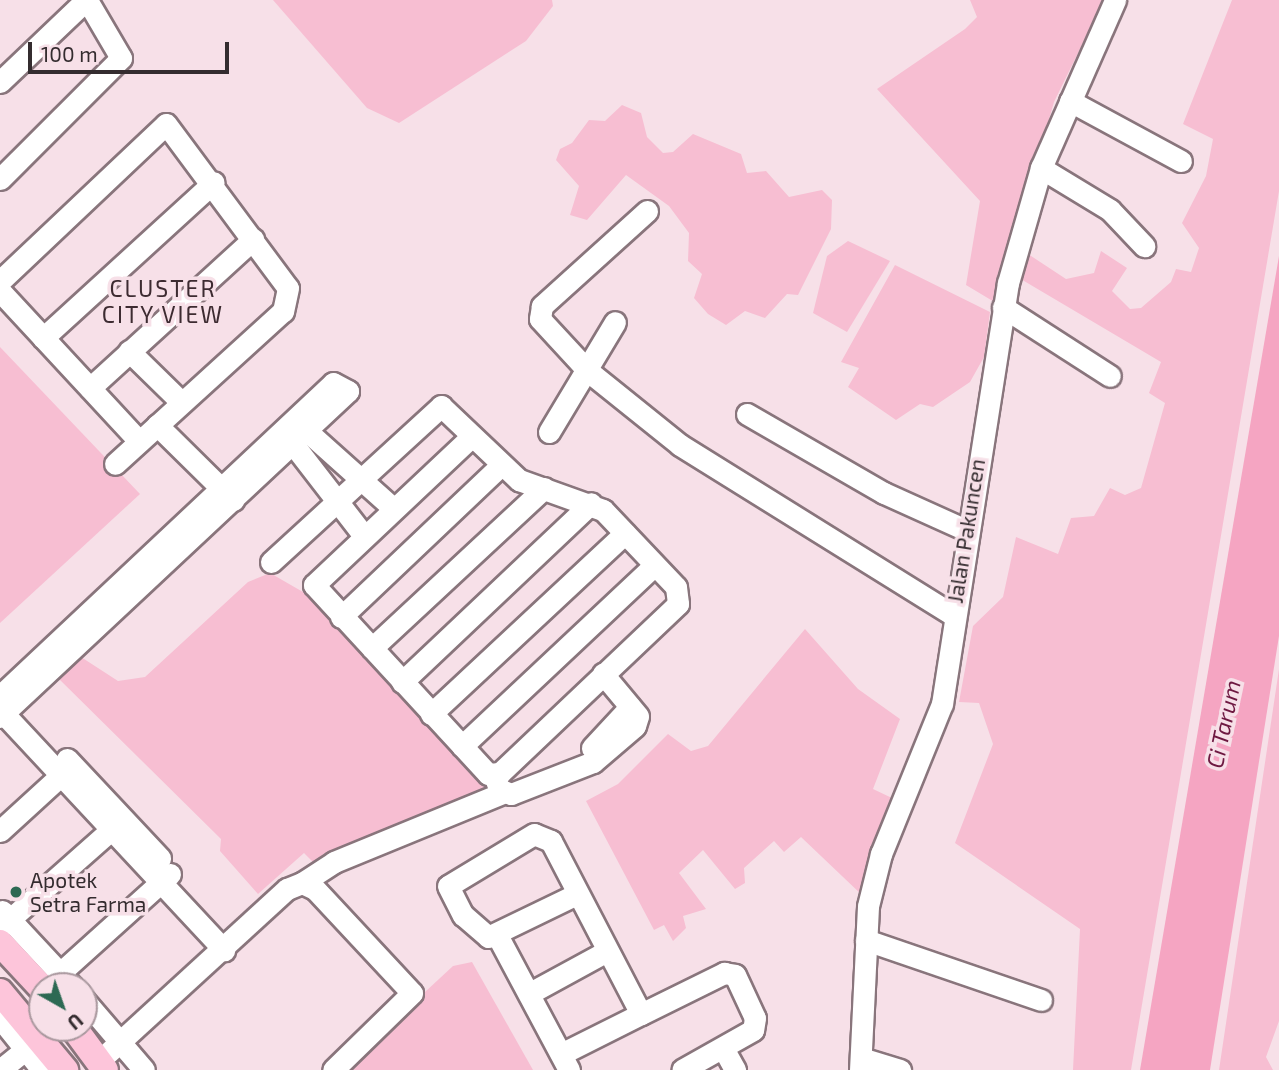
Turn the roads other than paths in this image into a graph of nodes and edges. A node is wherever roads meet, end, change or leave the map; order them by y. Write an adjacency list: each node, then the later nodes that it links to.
1 (87, 0): 3 (street); 7 (street)
2 (1115, 0): 4 (street, Jalan Pakuncen)
3 (0, 82)
4 (1070, 101): 5 (street); 6 (street, Jalan Pakuncen)
5 (1181, 161)
6 (1041, 168): 11 (street); 14 (street, Jalan Pakuncen)
7 (0, 179)
8 (214, 182): 10 (street); 12 (street); 16 (street)
9 (647, 211): 18 (street)
10 (253, 239): 17 (street); 21 (street)
11 (1144, 246)
12 (0, 281)
13 (0, 291): 16 (street)
14 (1003, 307): 19 (street); 36 (street, Jalan Pakuncen)
15 (615, 322): 18 (street)
16 (43, 338): 20 (street)
17 (129, 351): 20 (street); 21 (street)
18 (588, 371): 25 (street); 41 (street)
19 (1110, 376)
20 (90, 388): 27 (street)
21 (181, 402): 23 (street)
22 (747, 414): 36 (street)
23 (156, 425): 27 (street); 32 (street)
24 (295, 432): 30 (street); 32 (street); 33 (street)
25 (550, 432)
26 (472, 436): 29 (street); 30 (street); 35 (street)
27 (139, 441): 28 (street)
28 (115, 464)
29 (500, 466): 31 (street); 42 (street)
30 (358, 481): 33 (street); 35 (street)
31 (544, 488): 34 (street); 43 (street)
32 (228, 496): 46 (street)
33 (339, 500): 38 (street); 39 (street)
34 (591, 503): 37 (street); 45 (street)
35 (393, 508): 38 (street)
36 (966, 530): 41 (street, Jalan Pakuncen)
37 (625, 533): 40 (street); 47 (street)
38 (364, 536): 42 (street)
39 (271, 562)
40 (654, 566): 44 (street); 48 (street)
41 (953, 615): 58 (street, Jalan Pakuncen)
42 (341, 617): 43 (street)
43 (372, 648): 45 (street)
44 (603, 674): 50 (street); 50 (street)
45 (402, 682): 47 (street)
46 (5, 708): 49 (street)
47 (431, 714): 48 (street)
48 (463, 746): 50 (street)
49 (68, 770): 51 (street); 52 (street)
50 (498, 784): 54 (street)
51 (120, 823): 53 (street); 56 (street)
52 (0, 831)
53 (167, 877): 59 (street); 62 (street)
54 (302, 883): 59 (street); 82 (street)
55 (577, 894): 57 (street); 57 (street); 60 (street)
56 (2, 925): 61 (main road)
57 (497, 935): 64 (street)
58 (866, 940): 65 (street); 77 (street, Jalan Pakuncen)
59 (229, 945): 73 (street)
60 (607, 951): 64 (street); 66 (street)
61 (47, 972)
62 (69, 972)
63 (0, 992): 69 (main road)
64 (530, 993): 75 (street)
65 (1041, 1000)
66 (641, 1014): 74 (street); 75 (street)
67 (98, 1016): 73 (street)
68 (0, 1018): 70 (street)
69 (28, 1033)
70 (28, 1038)
71 (34, 1042): 76 (street); 79 (street); 80 (main road)
72 (82, 1042): 78 (main road)
73 (121, 1042): 78 (street); 81 (street)
74 (723, 1048): 83 (street); 84 (street)
75 (565, 1062)
76 (3, 1063)
77 (861, 1064): 85 (street)
78 (97, 1067)
79 (42, 1070)
80 (65, 1070)
81 (144, 1070)
82 (332, 1070)
83 (681, 1070)
84 (735, 1070)
85 (900, 1070)

